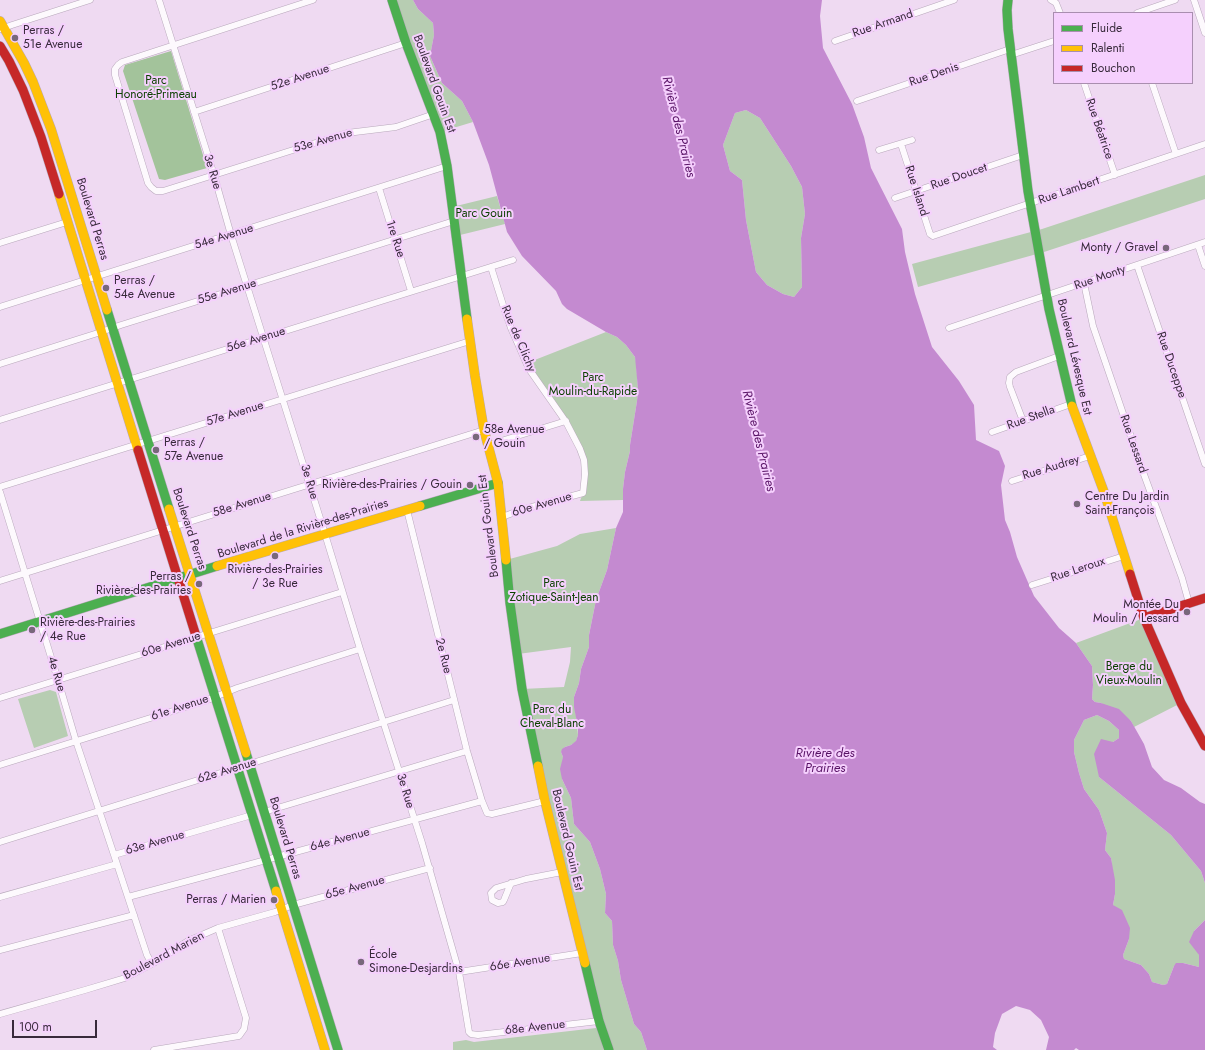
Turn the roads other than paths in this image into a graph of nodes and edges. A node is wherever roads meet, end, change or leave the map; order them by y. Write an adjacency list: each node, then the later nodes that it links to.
1 (90, 0): 12 (street)
2 (159, 0): 17 (street, 3e Rue)
3 (313, 0): 17 (street)
4 (392, 0): 16 (street, Boulevard Gouin Est)
5 (954, 0): 14 (street, Rue Armand)
6 (1008, 0): 19 (street, Boulevard Lévesque Est)
7 (1051, 0): 10 (street)
8 (1176, 0): 11 (street)
9 (1194, 0): 13 (street)
10 (1060, 12)
11 (1140, 12)
12 (1, 26): 50 (street, Boulevard Perras)
13 (1205, 33)
14 (835, 41)
15 (1053, 41): 19 (street, Rue Denis)
16 (406, 43): 23 (street, 52e Avenue); 24 (street, Boulevard Gouin Est)
17 (173, 45): 23 (street, 3e Rue); 32 (street, 53e Avenue)
18 (0, 46): 39 (street, Boulevard Perras)
19 (1011, 52): 22 (street, Rue Denis); 30 (street, Boulevard Lévesque Est)
20 (1084, 84): 33 (street, Rue Béatrice)
21 (1152, 84): 29 (street)
22 (857, 101)
23 (194, 112): 32 (street, 3e Rue)
24 (434, 114): 31 (street, Boulevard Gouin Est); 32 (street, 53e Avenue)
25 (912, 140): 26 (street)
26 (901, 144): 28 (street); 35 (street, Rue Island)
27 (1205, 144): 29 (street, Rue Lambert)
28 (879, 150)
29 (1176, 154): 33 (street, Rue Lambert)
30 (1023, 156): 35 (street, Rue Doucet); 37 (street, Boulevard Lévesque Est)
31 (447, 166): 34 (street, 54e Avenue); 38 (street, Boulevard Gouin Est)
32 (214, 175): 40 (street, 3e Rue)
33 (1115, 175): 37 (street, Rue Lambert)
34 (379, 188): 40 (street, 54e Avenue); 42 (street, 1re Rue)
35 (916, 191): 36 (street, Rue Doucet); 41 (street, Rue Island)
36 (894, 198)
37 (1031, 204): 41 (street, Rue Lambert); 56 (street, Boulevard Lévesque Est)
38 (454, 221): 42 (street, 55e Avenue); 51 (street, Boulevard Gouin Est)
39 (67, 222): 44 (street); 52 (street, Boulevard Perras)
40 (231, 235): 50 (street, 54e Avenue); 54 (street, 3e Rue)
41 (933, 236)
42 (396, 240): 54 (street, 55e Avenue); 55 (street, 1re Rue)
43 (1205, 242): 45 (street, Rue Monty)
44 (0, 243)
45 (1198, 245): 47 (street, Rue Monty); 48 (street)
46 (513, 260): 49 (street, 56e Avenue)
47 (1137, 265): 53 (street, Rue Monty); 78 (street, Rue Duceppe)
48 (1205, 266)
49 (491, 267): 51 (street, 56e Avenue); 70 (street, Rue de Clichy)
50 (97, 276): 52 (street, 54e Avenue); 58 (street, Boulevard Perras)
51 (462, 276): 55 (street, 56e Avenue); 62 (street, Boulevard Gouin Est)
52 (85, 280): 57 (street, 54e Avenue); 60 (street, Boulevard Perras)
53 (1084, 283): 56 (street, Rue Monty); 98 (street, Rue Lessard)
54 (247, 285): 58 (street, 55e Avenue); 61 (street, 3e Rue)
55 (411, 291): 61 (street, 56e Avenue)
56 (1047, 295): 59 (street, Rue Monty); 63 (street, Boulevard Lévesque Est)
57 (0, 307)
58 (114, 328): 60 (street, 55e Avenue); 65 (street, Boulevard Perras)
59 (949, 328)
60 (101, 332): 64 (street, 55e Avenue); 66 (street, Boulevard Perras)
61 (263, 337): 65 (street, 56e Avenue); 67 (street, 3e Rue)
62 (470, 341): 67 (street, 57e Avenue); 72 (street, Boulevard Gouin Est)
63 (1059, 356): 68 (street, Boulevard Lévesque Est); 71 (street)
64 (0, 364)
65 (130, 380): 66 (street, 56e Avenue); 74 (street, Boulevard Perras)
66 (117, 384): 69 (street, 56e Avenue); 75 (street, Boulevard Perras)
67 (283, 399): 74 (street, 57e Avenue); 81 (street, 3e Rue)
68 (1071, 404): 71 (street, Rue Stella); 77 (street, Boulevard Lévesque Est)
69 (0, 420)
70 (566, 421): 76 (street); 84 (street, Rue de Clichy)
71 (1023, 422): 73 (street, Rue Stella)
72 (484, 430): 76 (street, Boulevard Gouin Est); 81 (street, 58e Avenue)
73 (992, 432)
74 (148, 441): 75 (street, 57e Avenue); 87 (street, Boulevard Perras)
75 (137, 444): 82 (street, 57e Avenue); 88 (street, Boulevard Perras)
76 (488, 445): 80 (street, Boulevard Gouin Est)
77 (1090, 456): 79 (street, Rue Audrey); 90 (street, Boulevard Lévesque Est)
78 (1205, 464)
79 (1012, 480)
80 (498, 483): 85 (street, Boulevard de la Rivière-des-Prairies); 86 (street, Boulevard Gouin Est)
81 (309, 484): 87 (street, 58e Avenue); 89 (street, 3e Rue)
82 (0, 487)
83 (0, 492): 91 (street, 4e Rue)
84 (583, 494): 86 (street, 60e Avenue)
85 (407, 510): 89 (street, Boulevard de la Rivière-des-Prairies); 109 (street, 2e Rue)
86 (502, 517): 119 (street, Boulevard Gouin Est)
87 (175, 526): 88 (street, 58e Avenue); 92 (street, Boulevard Perras)
88 (163, 530): 91 (street, 58e Avenue); 93 (street, Boulevard Perras)
89 (325, 534): 92 (street, Boulevard de la Rivière-des-Prairies); 96 (street, 3e Rue)
90 (1124, 556): 95 (street, Rue Leroux); 99 (street, Boulevard Lévesque Est)
91 (25, 573): 94 (street, 58e Avenue); 100 (street, 4e Rue)
92 (190, 574): 93 (street, Boulevard de la Rivière-des-Prairies); 102 (street, Boulevard Perras)
93 (178, 578): 100 (street, Boulevard de la Rivière-des-Prairies); 103 (street, Boulevard Perras)
94 (0, 581)
95 (1032, 585)
96 (342, 592): 102 (street, 60e Avenue); 104 (street, 3e Rue)
97 (1205, 598): 98 (street)
98 (1189, 603): 99 (street)
99 (1144, 618): 112 (street, Boulevard Lévesque Est)
100 (40, 621): 101 (street, Boulevard de la Rivière-des-Prairies); 105 (street, 4e Rue)
101 (0, 634)
102 (208, 634): 103 (street, 60e Avenue); 106 (street, Boulevard Perras)
103 (197, 637): 105 (street, 60e Avenue); 107 (street, Boulevard Perras)
104 (360, 649): 106 (street, 61e Avenue); 110 (street, 3e Rue)
105 (58, 680): 108 (street, 60e Avenue); 111 (street, 4e Rue)
106 (227, 692): 107 (street, 61e Avenue); 114 (street, Boulevard Perras)
107 (215, 697): 111 (street, 61e Avenue); 116 (street, Boulevard Perras)
108 (0, 698)
109 (454, 700): 110 (street, 62e Avenue); 113 (street, 2e Rue)
110 (383, 722): 114 (street, 62e Avenue); 117 (street, 3e Rue)
111 (76, 741): 115 (street, 61e Avenue); 120 (street, 4e Rue)
112 (1205, 746)
113 (466, 751): 117 (street); 118 (street, 2e Rue)
114 (249, 764): 116 (street, 62e Avenue); 121 (street, Boulevard Perras)
115 (0, 765)
116 (237, 768): 120 (street, 62e Avenue); 122 (street, Boulevard Perras)
117 (400, 772): 121 (street); 123 (street, 3e Rue)
118 (482, 800): 119 (street); 123 (street, 64e Avenue)
119 (545, 801): 130 (street, Boulevard Gouin Est)
120 (99, 811): 124 (street, 62e Avenue); 125 (street, 4e Rue)
121 (264, 812): 126 (street, Boulevard Perras)
122 (252, 815): 125 (street, 63e Avenue); 127 (street, Boulevard Perras)
123 (414, 819): 126 (street, 64e Avenue); 129 (street, 3e Rue)
124 (0, 842)
125 (114, 855): 128 (street, 63e Avenue)
126 (278, 857): 127 (street, 64e Avenue); 134 (street, Boulevard Perras)
127 (266, 860): 133 (street, 64e Avenue); 135 (street, Boulevard Perras)
128 (117, 864): 132 (street, 63e Avenue); 133 (street)
129 (430, 868): 134 (street, 65e Avenue); 141 (street, 3e Rue)
130 (562, 872): 131 (street); 139 (street, Boulevard Gouin Est)
131 (511, 883)
132 (0, 897)
133 (128, 897): 136 (street)
134 (293, 905): 135 (street, 65e Avenue); 147 (street, Boulevard Perras)
135 (281, 909): 137 (street, Boulevard Marien); 146 (street, Boulevard Perras)
136 (134, 915): 138 (street); 140 (street)
137 (218, 928): 140 (street, Boulevard Marien); 145 (street)
138 (0, 950)
139 (582, 953): 141 (street, 66e Avenue); 143 (street, Boulevard Gouin Est)
140 (152, 964): 142 (street, Boulevard Marien)
141 (459, 972): 144 (street, 3e Rue)
142 (0, 1014)
143 (599, 1021): 144 (street, 68e Avenue); 148 (street, Boulevard Gouin Est)
144 (471, 1034)
145 (154, 1050)
146 (326, 1050)
147 (338, 1050)
148 (609, 1050)

